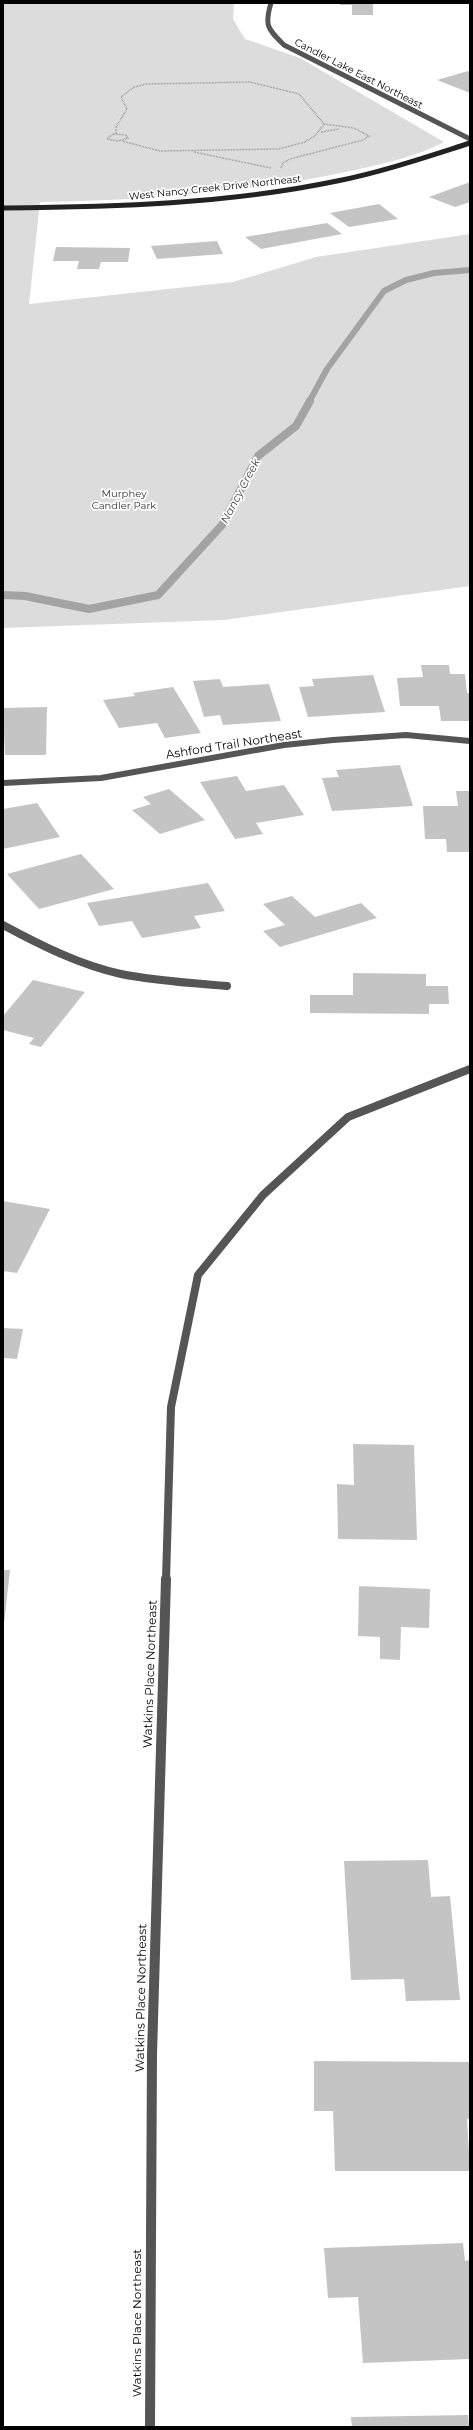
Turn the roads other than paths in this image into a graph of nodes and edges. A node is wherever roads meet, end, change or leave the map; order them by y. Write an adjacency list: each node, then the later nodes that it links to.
1 (271, 3): 2 (street, Candler Lake East Northeast)
2 (470, 139)
3 (470, 143): 4 (street, West Nancy Creek Drive Northeast)
4 (3, 208)
5 (470, 741): 6 (street, Ashford Trail Northeast)
6 (3, 783)
7 (3, 925): 8 (street)
8 (227, 986)
9 (470, 1069): 10 (street, Watkins Place Northeast)
10 (150, 2427)

